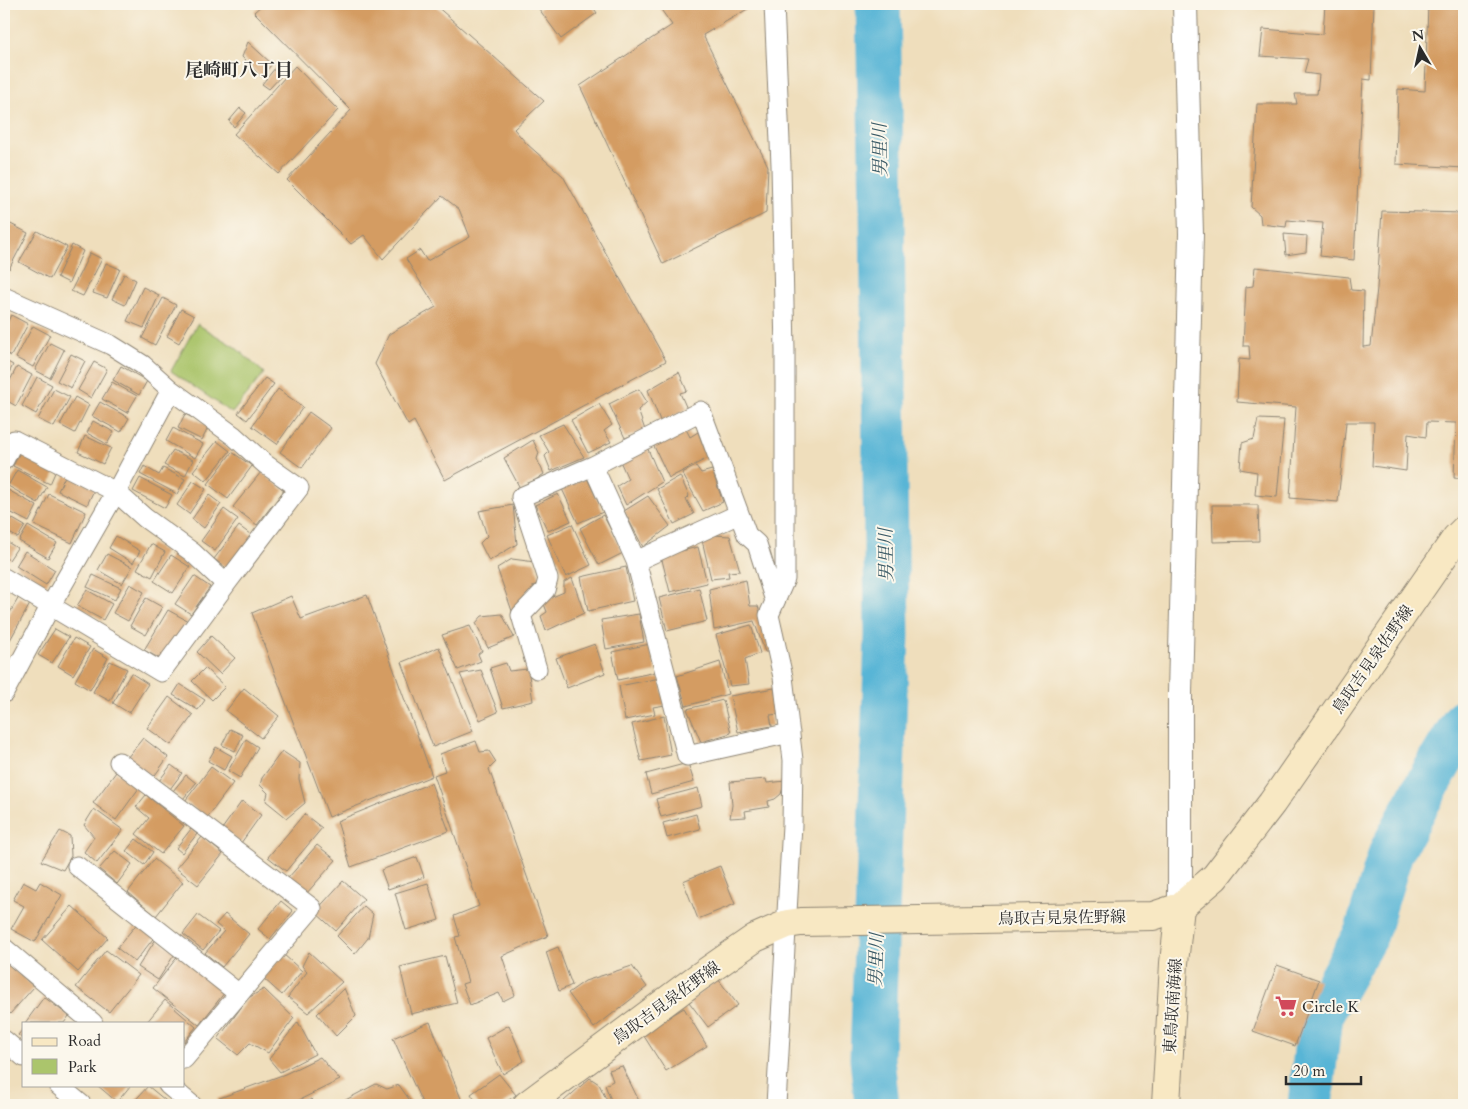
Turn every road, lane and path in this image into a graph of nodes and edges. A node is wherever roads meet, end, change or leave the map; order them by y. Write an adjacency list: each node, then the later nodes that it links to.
1 (774, 4): 14 (street)
2 (1185, 4): 21 (street)
3 (4, 297): 4 (street)
4 (171, 390): 8 (street); 13 (street)
5 (9, 437): 6 (street); 8 (street)
6 (4, 460)
7 (592, 466): 9 (street); 11 (street); 16 (street)
8 (116, 492): 13 (street); 15 (street)
9 (739, 514): 11 (street); 14 (street)
10 (1464, 530): 21 (main road, 鳥取吉見泉佐野線)
11 (636, 561): 18 (street)
12 (4, 578): 15 (street)
13 (226, 584): 15 (street)
14 (775, 601): 18 (street)
15 (51, 606): 17 (street)
16 (537, 669)
17 (4, 693)
18 (790, 734): 22 (street)
19 (119, 762): 24 (street)
20 (77, 866): 24 (street)
21 (1180, 907): 22 (main road, 鳥取吉見泉佐野線); 35 (main road, 東鳥取南海線)
22 (794, 923): 33 (main road, 鳥取吉見泉佐野線); 34 (street)
23 (4, 948): 25 (street)
24 (239, 994): 28 (street)
25 (92, 1022)
26 (4, 1040): 27 (street)
27 (22, 1055)
28 (185, 1058)
29 (59, 1086): 31 (street)
30 (169, 1086): 32 (street)
31 (82, 1105)
32 (192, 1105)
33 (526, 1105)
34 (776, 1105)
35 (1166, 1105)

